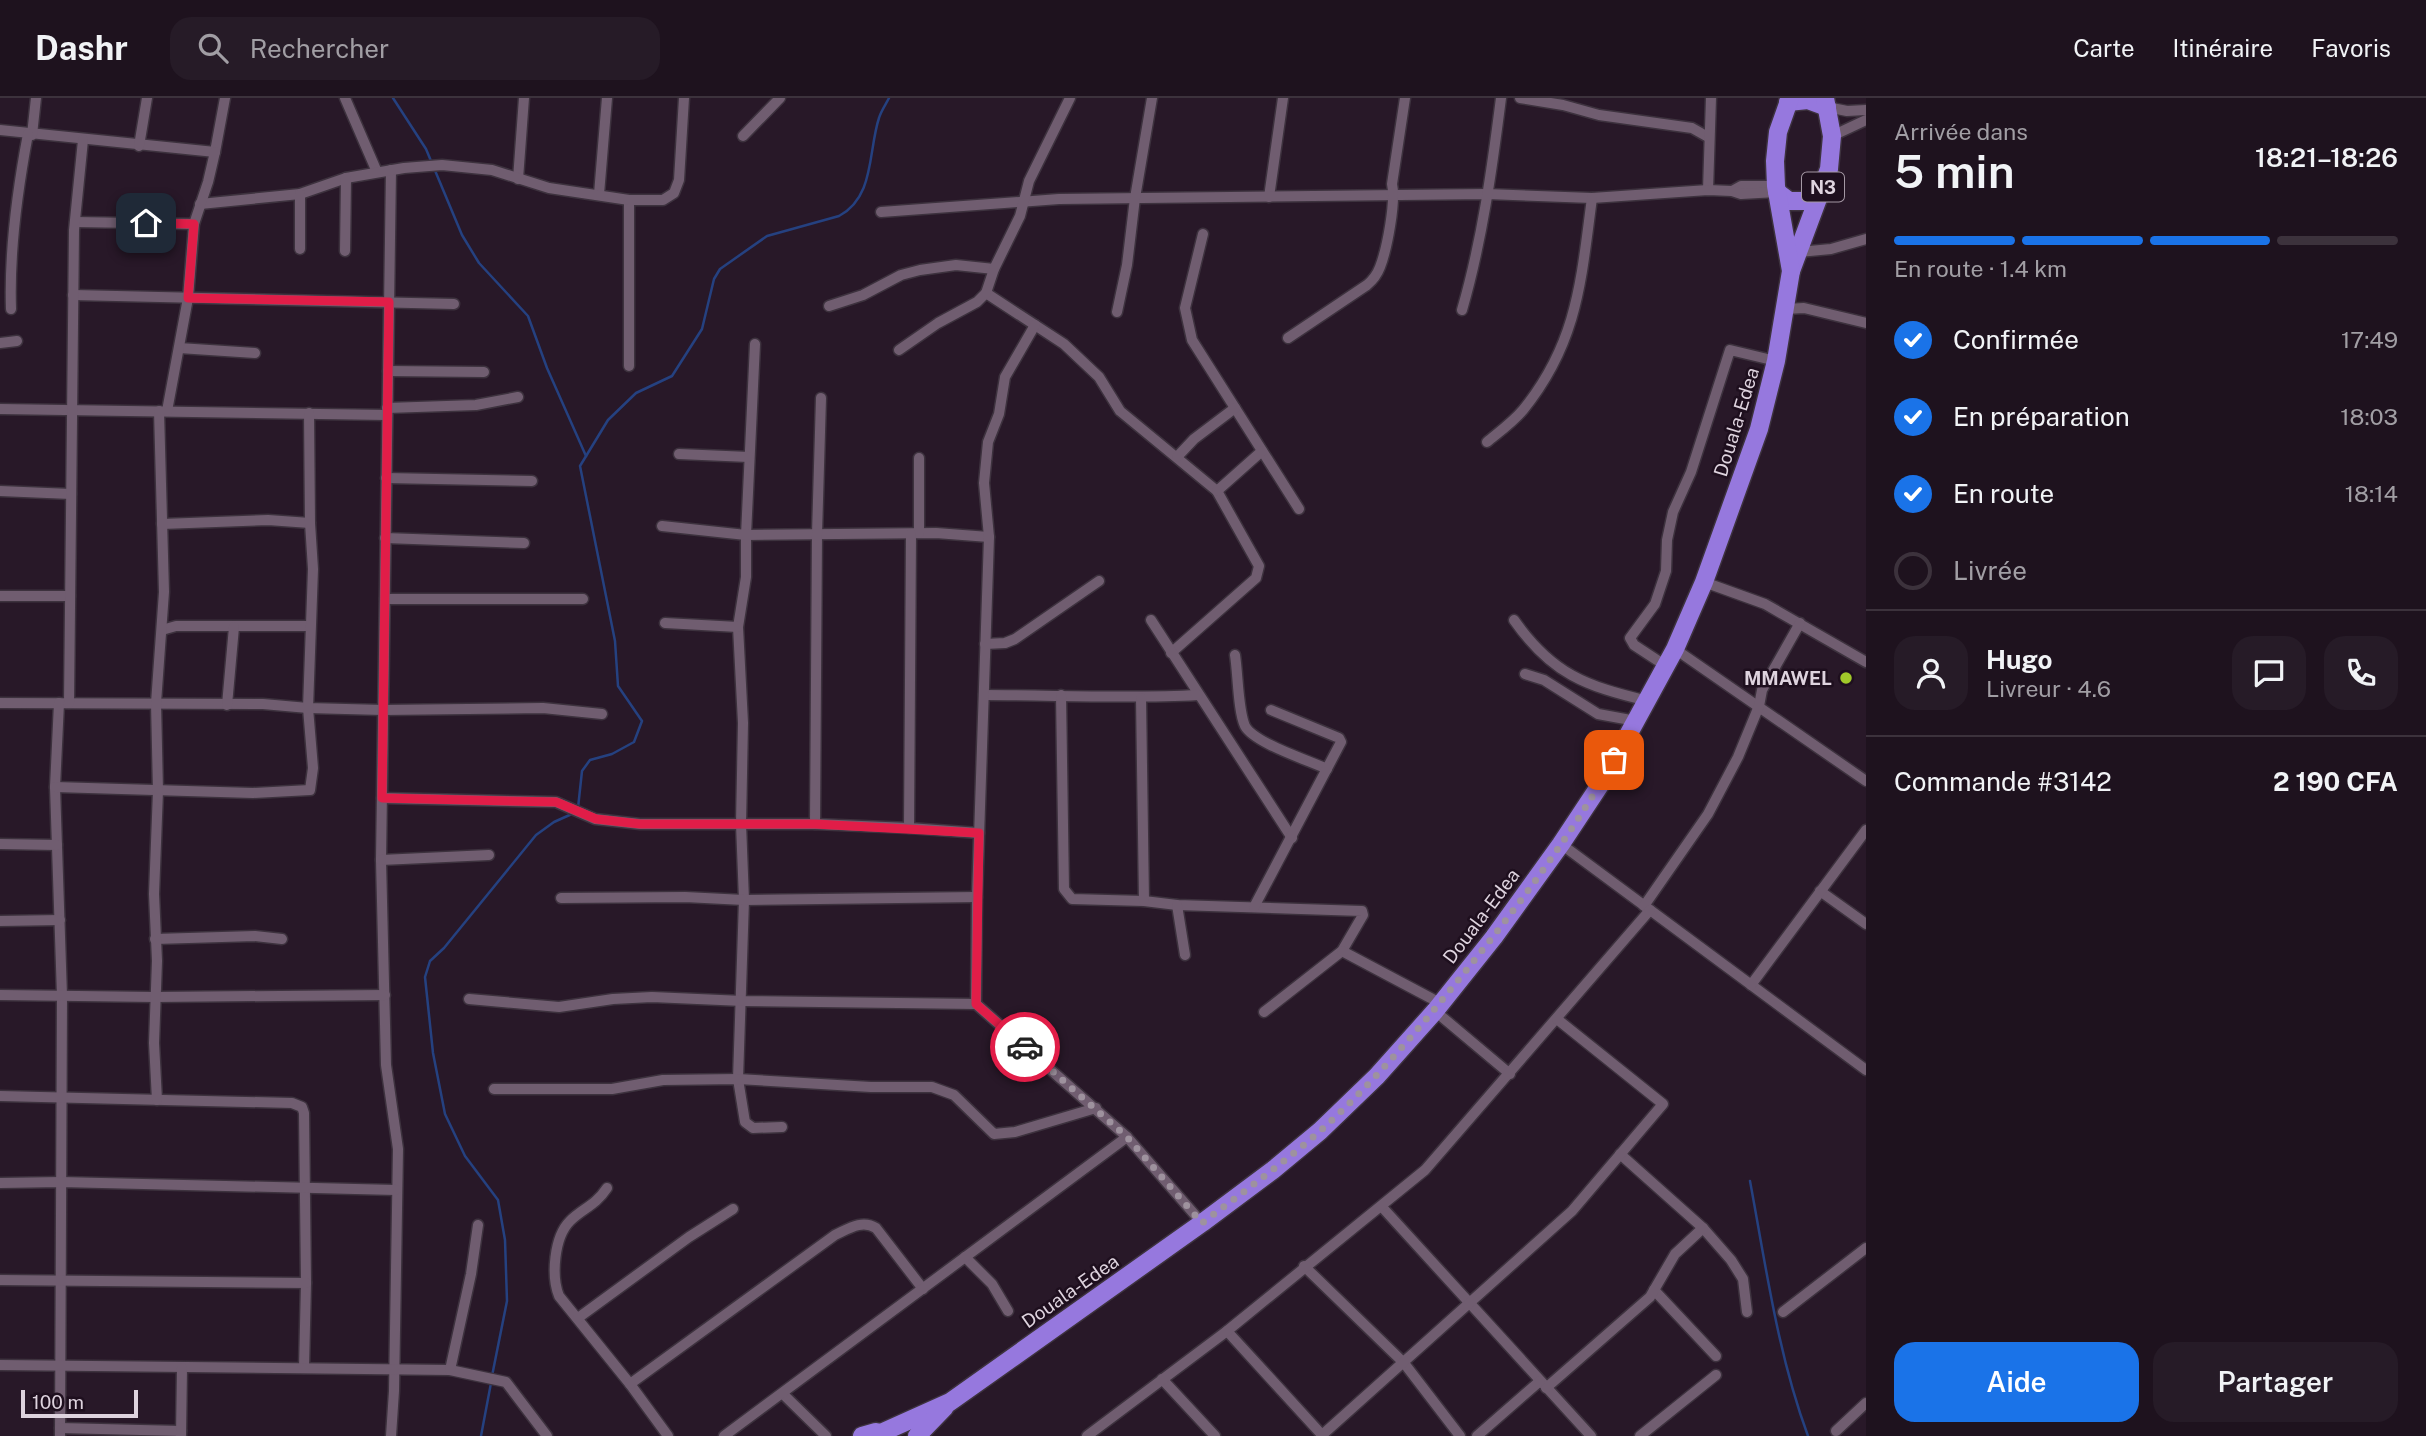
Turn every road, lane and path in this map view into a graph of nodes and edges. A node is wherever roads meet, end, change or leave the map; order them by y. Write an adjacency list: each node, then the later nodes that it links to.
1 (36, 98): 21 (street)
2 (147, 98): 26 (street)
3 (225, 98): 27 (street)
4 (345, 98): 29 (street)
5 (524, 98): 31 (street)
6 (607, 98): 35 (street)
7 (684, 98): 41 (street)
8 (780, 98): 22 (street)
9 (1070, 98): 42 (street)
10 (1152, 98): 39 (street)
11 (1283, 98): 38 (street)
12 (1405, 98): 37 (street)
13 (1501, 98): 36 (street)
14 (1520, 98): 24 (street)
15 (1711, 98): 24 (street)
16 (1789, 100): 17 (highway); 32 (highway, Douala-Edea / N3)
17 (1826, 102): 18 (street); 23 (highway, Douala-Edea / N3)
18 (1866, 110)
19 (1866, 120): 23 (street)
20 (0, 131): 21 (street)
21 (30, 134): 25 (street); 61 (street)
22 (743, 136)
23 (1832, 136): 43 (highway, Douala-Edea / N3)
24 (1708, 137): 33 (street)
25 (83, 140): 26 (street); 46 (street)
26 (139, 146): 27 (street)
27 (215, 152): 44 (street)
28 (391, 170): 29 (street); 31 (street); 58 (street)
29 (377, 172): 30 (street)
30 (346, 178): 34 (street); 51 (street)
31 (519, 179): 35 (street)
32 (1777, 189): 33 (street); 43 (highway); 54 (highway, Douala-Edea / N3)
33 (1708, 190): 40 (street)
34 (300, 194): 44 (street); 50 (street)
35 (599, 194): 41 (street)
36 (1487, 194): 37 (street); 40 (street); 63 (street)
37 (1395, 196): 38 (street); 67 (street)
38 (1269, 197): 39 (street)
39 (1135, 198): 42 (street); 64 (street)
40 (1592, 198): 86 (street)
41 (629, 200): 75 (street)
42 (1023, 200): 45 (street); 53 (street)
43 (1815, 201): 52 (highway, Douala-Edea / N3)
44 (200, 204): 47 (street)
45 (881, 212)
46 (75, 222): 47 (street); 56 (street)
47 (194, 224): 57 (street)
48 (1203, 234): 80 (street)
49 (1866, 239): 52 (street)
50 (300, 250)
51 (345, 251)
52 (1799, 252): 54 (highway, Douala-Edea / N3)
53 (994, 270): 55 (street); 60 (street)
54 (1791, 271): 62 (highway, Douala-Edea / N3)
55 (986, 293): 66 (street); 72 (street)
56 (73, 295): 57 (street); 82 (street)
57 (188, 298): 58 (street); 71 (street)
58 (389, 302): 59 (street); 76 (street)
59 (454, 304)
60 (829, 306)
61 (11, 309)
62 (1786, 309): 65 (street); 74 (highway, Douala-Edea / N3)
63 (1462, 310)
64 (1116, 312)
65 (1866, 323)
66 (1035, 325): 90 (street); 104 (street)
67 (1289, 338)
68 (17, 341): 69 (street)
69 (0, 343)
70 (755, 344): 89 (street)
71 (179, 348): 73 (street); 83 (street)
72 (899, 350)
73 (255, 353)
74 (1776, 361): 108 (highway, Douala-Edea / N3); 126 (street)
75 (629, 366)
76 (388, 371): 77 (street); 84 (street)
77 (484, 373)
78 (518, 397): 84 (street)
79 (821, 398): 101 (street)
80 (1235, 408): 87 (street); 90 (street)
81 (0, 409): 82 (street)
82 (72, 410): 83 (street); 96 (street)
83 (163, 411): 85 (street); 98 (street)
84 (387, 411): 85 (street); 92 (street)
85 (309, 413): 99 (street)
86 (1487, 442)
87 (1262, 451): 95 (street); 97 (street)
88 (679, 453): 89 (street)
89 (749, 457): 103 (street)
90 (1177, 457): 95 (street)
91 (919, 458): 102 (street)
92 (386, 478): 93 (street); 105 (street)
93 (533, 481)
94 (0, 491): 96 (street)
95 (1217, 491): 123 (street)
96 (71, 494): 110 (street)
97 (1299, 509)
98 (162, 523): 99 (street); 120 (street)
99 (310, 523): 117 (street)
100 (662, 526): 103 (street)
101 (817, 534): 102 (street); 103 (street); 149 (street)
102 (915, 534): 104 (street); 150 (street)
103 (746, 535): 119 (street)
104 (989, 537): 121 (street)
105 (385, 538): 106 (street); 111 (street)
106 (524, 543)
107 (1099, 582): 121 (street)
108 (1704, 582): 116 (street); 122 (highway, Douala-Edea / N3)
109 (0, 596): 110 (street)
110 (70, 596): 133 (street)
111 (384, 599): 112 (street); 139 (street)
112 (583, 599)
113 (1151, 620): 123 (street)
114 (1514, 620): 132 (street)
115 (665, 623): 119 (street)
116 (1800, 623): 125 (street); 137 (street)
117 (310, 626): 118 (street); 138 (street)
118 (234, 627): 120 (street); 136 (street)
119 (738, 627): 148 (street)
120 (162, 630): 134 (street)
121 (985, 644): 128 (street)
122 (1675, 649): 126 (highway, Douala-Edea / N3); 137 (street)
123 (1171, 653): 130 (street)
124 (1235, 656): 143 (street)
125 (1866, 662)
126 (1666, 666): 132 (highway, Douala-Edea / N3)
127 (1525, 674): 142 (street)
128 (984, 695): 129 (street); 152 (street)
129 (1061, 695): 131 (street); 163 (street)
130 (1198, 695): 131 (street); 153 (street)
131 (1141, 698): 163 (street)
132 (1647, 701): 142 (highway, Douala-Edea / N3)
133 (64, 703): 134 (street); 135 (street); 145 (street)
134 (156, 703): 136 (street); 146 (street)
135 (0, 704)
136 (227, 705): 138 (street)
137 (1759, 706): 144 (street); 166 (street)
138 (308, 708): 139 (street); 146 (street)
139 (383, 710): 141 (street); 147 (street)
140 (1271, 710): 143 (street)
141 (602, 714)
142 (1636, 721): 155 (highway, Douala-Edea / N3)
143 (1327, 769): 153 (street)
144 (1866, 781)
145 (55, 787): 146 (street); 156 (street)
146 (158, 791): 170 (street)
147 (382, 798): 148 (street); 158 (street)
148 (741, 824): 149 (street); 162 (street)
149 (815, 824): 150 (street)
150 (909, 828): 152 (street)
151 (1866, 830): 159 (street)
152 (979, 833): 160 (street)
153 (1292, 838): 165 (street)
154 (0, 844): 156 (street)
155 (1561, 844): 166 (street); 182 (highway, Douala-Edea / N3)
156 (57, 845): 167 (street)
157 (489, 855): 158 (street)
158 (381, 860): 176 (street)
159 (1820, 891): 169 (street); 174 (street)
160 (977, 897): 162 (street); 181 (street)
161 (561, 898): 162 (street)
162 (744, 900): 180 (street)
163 (1144, 901): 164 (street)
164 (1177, 905): 165 (street); 173 (street)
165 (1254, 907): 172 (street)
166 (1647, 908): 174 (street); 184 (street)
167 (60, 920): 168 (street); 177 (street)
168 (0, 921)
169 (1866, 925)
170 (155, 939): 171 (street); 178 (street)
171 (282, 939)
172 (1342, 951): 182 (street); 183 (street)
173 (1185, 955)
174 (1751, 985): 185 (street)
175 (0, 995): 177 (street)
176 (385, 995): 178 (street); 200 (street)
177 (62, 996): 178 (street); 190 (street)
178 (155, 997): 191 (street)
179 (469, 999): 180 (street)
180 (743, 1001): 181 (street); 187 (street)
181 (976, 1004): 192 (street)
182 (1437, 1007): 186 (street); 203 (highway, Douala-Edea / N3)
183 (1264, 1012)
184 (1557, 1019): 186 (street); 195 (street)
185 (1866, 1070)
186 (1510, 1074): 201 (street)
187 (738, 1079): 188 (street); 192 (street); 193 (street)
188 (494, 1089)
189 (0, 1096): 190 (street)
190 (62, 1097): 191 (street); 196 (street)
191 (157, 1100): 198 (street)
192 (1096, 1108): 194 (street)
193 (782, 1127)
194 (1127, 1137): 203 (street); 207 (street)
195 (1620, 1154): 205 (street); 214 (street)
196 (61, 1182): 197 (street); 198 (street); 210 (street)
197 (0, 1183)
198 (306, 1188): 200 (street); 211 (street)
199 (607, 1188): 218 (street)
200 (396, 1190): 226 (street)
201 (1382, 1207): 208 (street); 214 (street)
202 (733, 1209): 218 (street)
203 (1202, 1223): 233 (highway, Douala-Edea / N3)
204 (478, 1225): 227 (street)
205 (1703, 1228): 213 (street); 216 (street)
206 (1866, 1248): 217 (street)
207 (965, 1257): 212 (street); 215 (street)
208 (1304, 1266): 219 (street); 221 (street)
209 (0, 1280): 210 (street)
210 (61, 1280): 211 (street); 223 (street)
211 (306, 1283): 225 (street)
212 (923, 1289): 230 (street); 232 (street)
213 (1654, 1290): 220 (street); 231 (street)
214 (1469, 1304): 221 (street); 231 (street)
215 (1008, 1311)
216 (1747, 1312)
217 (1783, 1312)
218 (578, 1318): 230 (street)
219 (1227, 1331): 229 (street); 248 (street)
220 (1716, 1356)
221 (1404, 1363): 248 (street); 249 (street)
222 (0, 1365): 223 (street)
223 (61, 1366): 224 (street); 236 (street)
224 (182, 1368): 225 (street); 237 (street)
225 (304, 1368): 226 (street)
226 (394, 1369): 227 (street); 239 (street)
227 (450, 1370): 240 (street)
228 (1716, 1375): 252 (street)
229 (1162, 1379): 246 (street); 247 (street)
230 (630, 1384): 241 (street)
231 (1543, 1384): 250 (street); 251 (street)
232 (783, 1394): 242 (street); 243 (street)
233 (950, 1402): 238 (highway, Douala-Edea / N3); 245 (highway, Douala-Edea / N3)
234 (1866, 1403): 235 (street)
235 (1836, 1431)
236 (60, 1432): 237 (street)
237 (181, 1433)
238 (884, 1434): 244 (highway, N3)
239 (391, 1436)
240 (547, 1436)
241 (668, 1436)
242 (724, 1436)
243 (825, 1436)
244 (862, 1436)
245 (917, 1436)
246 (1087, 1436)
247 (1215, 1436)
248 (1322, 1436)
249 (1460, 1436)
250 (1477, 1436)
251 (1591, 1436)
252 (1640, 1436)

